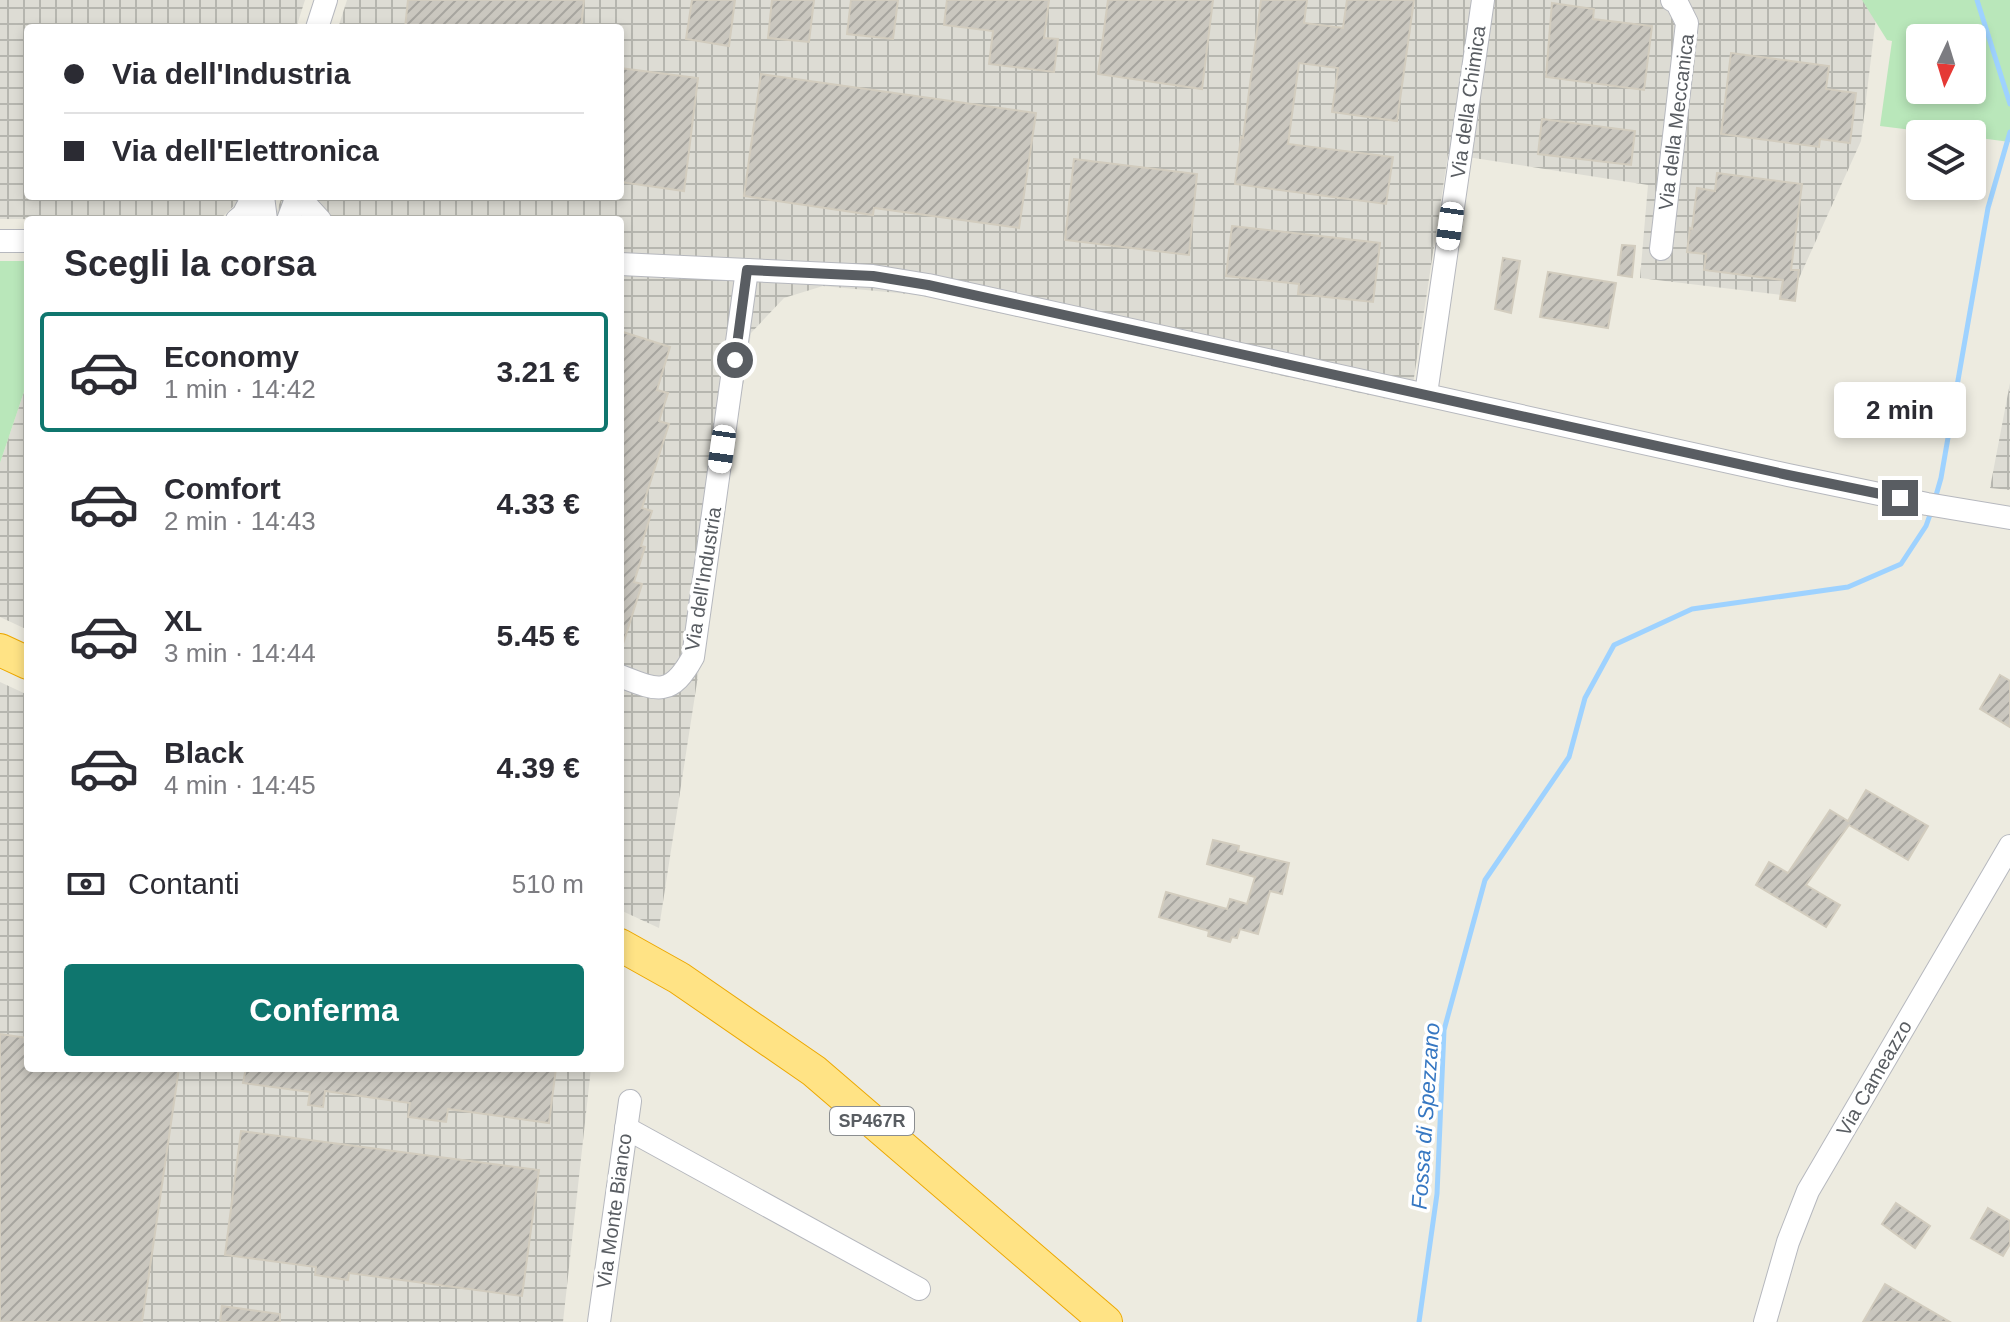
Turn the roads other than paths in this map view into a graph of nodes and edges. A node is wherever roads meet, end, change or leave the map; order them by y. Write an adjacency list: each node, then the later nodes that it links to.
1 (326, 0): 4 (street)
2 (1483, 0): 12 (street, Via della Chimica)
3 (1672, 0): 9 (street, Via della Meccanica)
4 (318, 24)
5 (301, 200): 6 (street)
6 (316, 216)
7 (0, 241): 8 (street)
8 (24, 241)
9 (1661, 249)
10 (624, 264): 11 (street)
11 (747, 270): 12 (street); 16 (street, Via dell'Industria)
12 (1426, 394): 13 (street)
13 (2005, 517)
14 (0, 650): 15 (highway)
15 (24, 661)
16 (624, 678)
17 (2010, 846): 24 (street, Via Cameazzo)
18 (624, 947): 23 (highway, SP467R)
19 (630, 1101): 20 (street, Via Monte Bianco)
20 (626, 1128): 21 (street); 22 (street, Via Monte Bianco)
21 (919, 1289)
22 (599, 1322)
23 (1106, 1322)
24 (1765, 1322)

